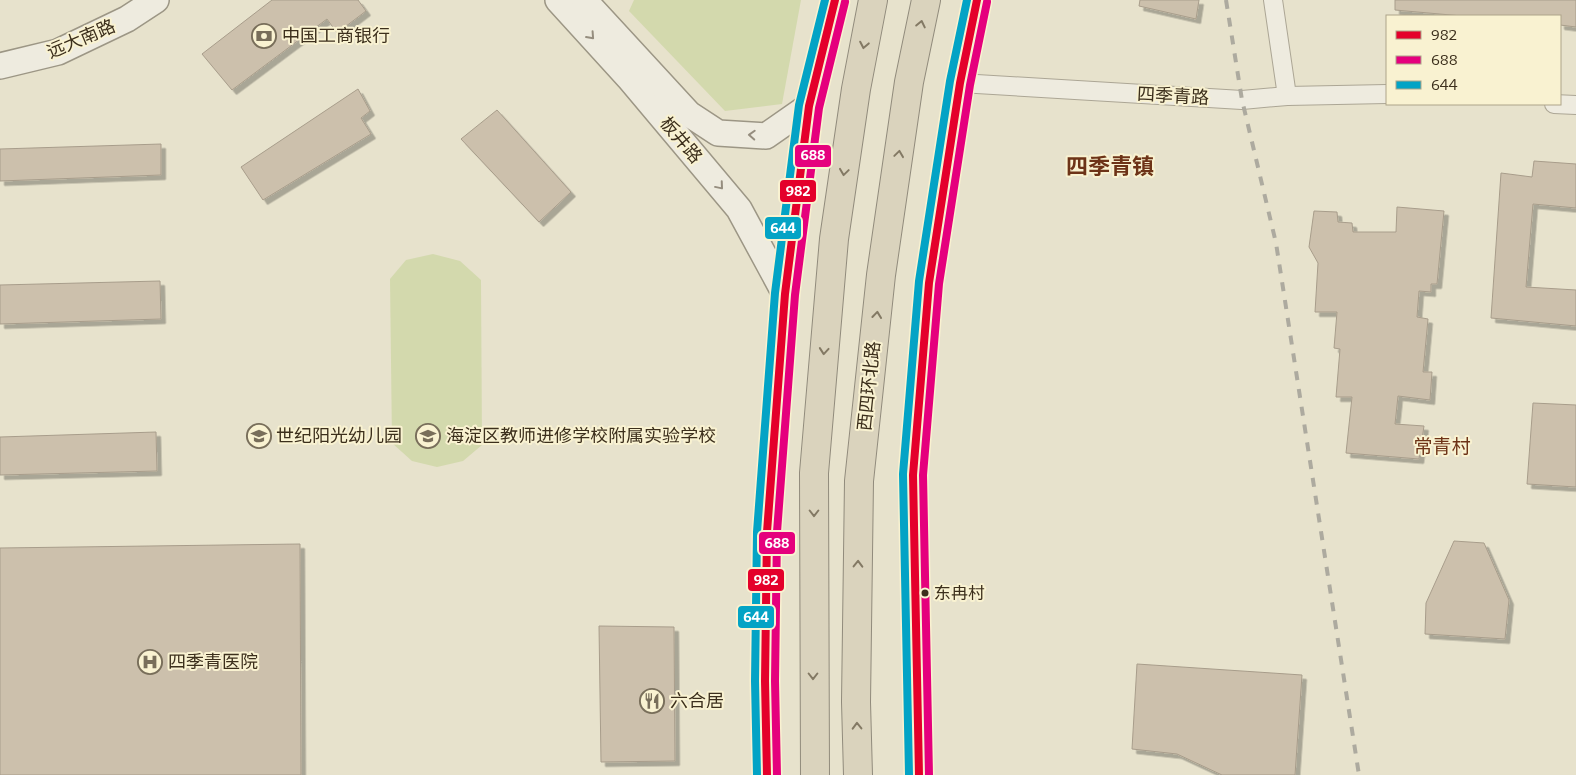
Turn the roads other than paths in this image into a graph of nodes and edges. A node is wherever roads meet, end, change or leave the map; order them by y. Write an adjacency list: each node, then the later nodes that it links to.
1 (156, 0): 9 (street, 远大南路)
2 (558, 0): 16 (street, 板井路, one-way to 16)
3 (584, 0): 15 (street, one-way to 3)
4 (835, 0): 15 (street)
5 (873, 0): 18 (highway, one-way to 18)
6 (926, 0): 19 (highway, 西四环北路, one-way to 6)
7 (977, 0): 10 (street)
8 (1273, 0): 12 (street)
9 (0, 66)
10 (960, 83): 12 (street, 四季青路); 20 (street)
11 (1386, 94): 12 (street, 四季青路)
12 (1286, 96)
13 (1561, 104): 14 (street)
14 (1576, 105)
15 (809, 106): 16 (street)
16 (785, 294): 17 (street)
17 (767, 775)
18 (815, 775)
19 (858, 775)
20 (919, 775)

